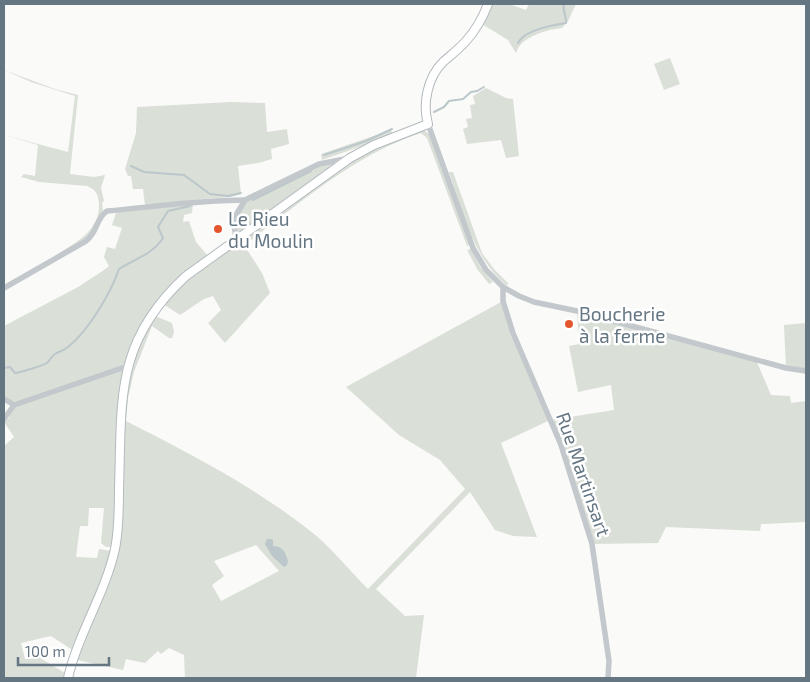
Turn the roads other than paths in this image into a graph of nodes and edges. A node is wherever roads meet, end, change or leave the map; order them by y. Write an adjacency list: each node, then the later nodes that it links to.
1 (488, 4): 2 (street)
2 (428, 124): 3 (street); 6 (street)
3 (350, 158): 4 (street); 5 (street)
4 (245, 200): 5 (street); 7 (street)
5 (236, 239): 8 (street)
6 (502, 287): 9 (street); 14 (street, Rue Martinsart)
7 (4, 288)
8 (128, 366): 11 (street); 13 (street)
9 (806, 371)
10 (4, 400): 11 (street)
11 (14, 405): 12 (street)
12 (4, 419)
13 (68, 678)
14 (608, 678)

